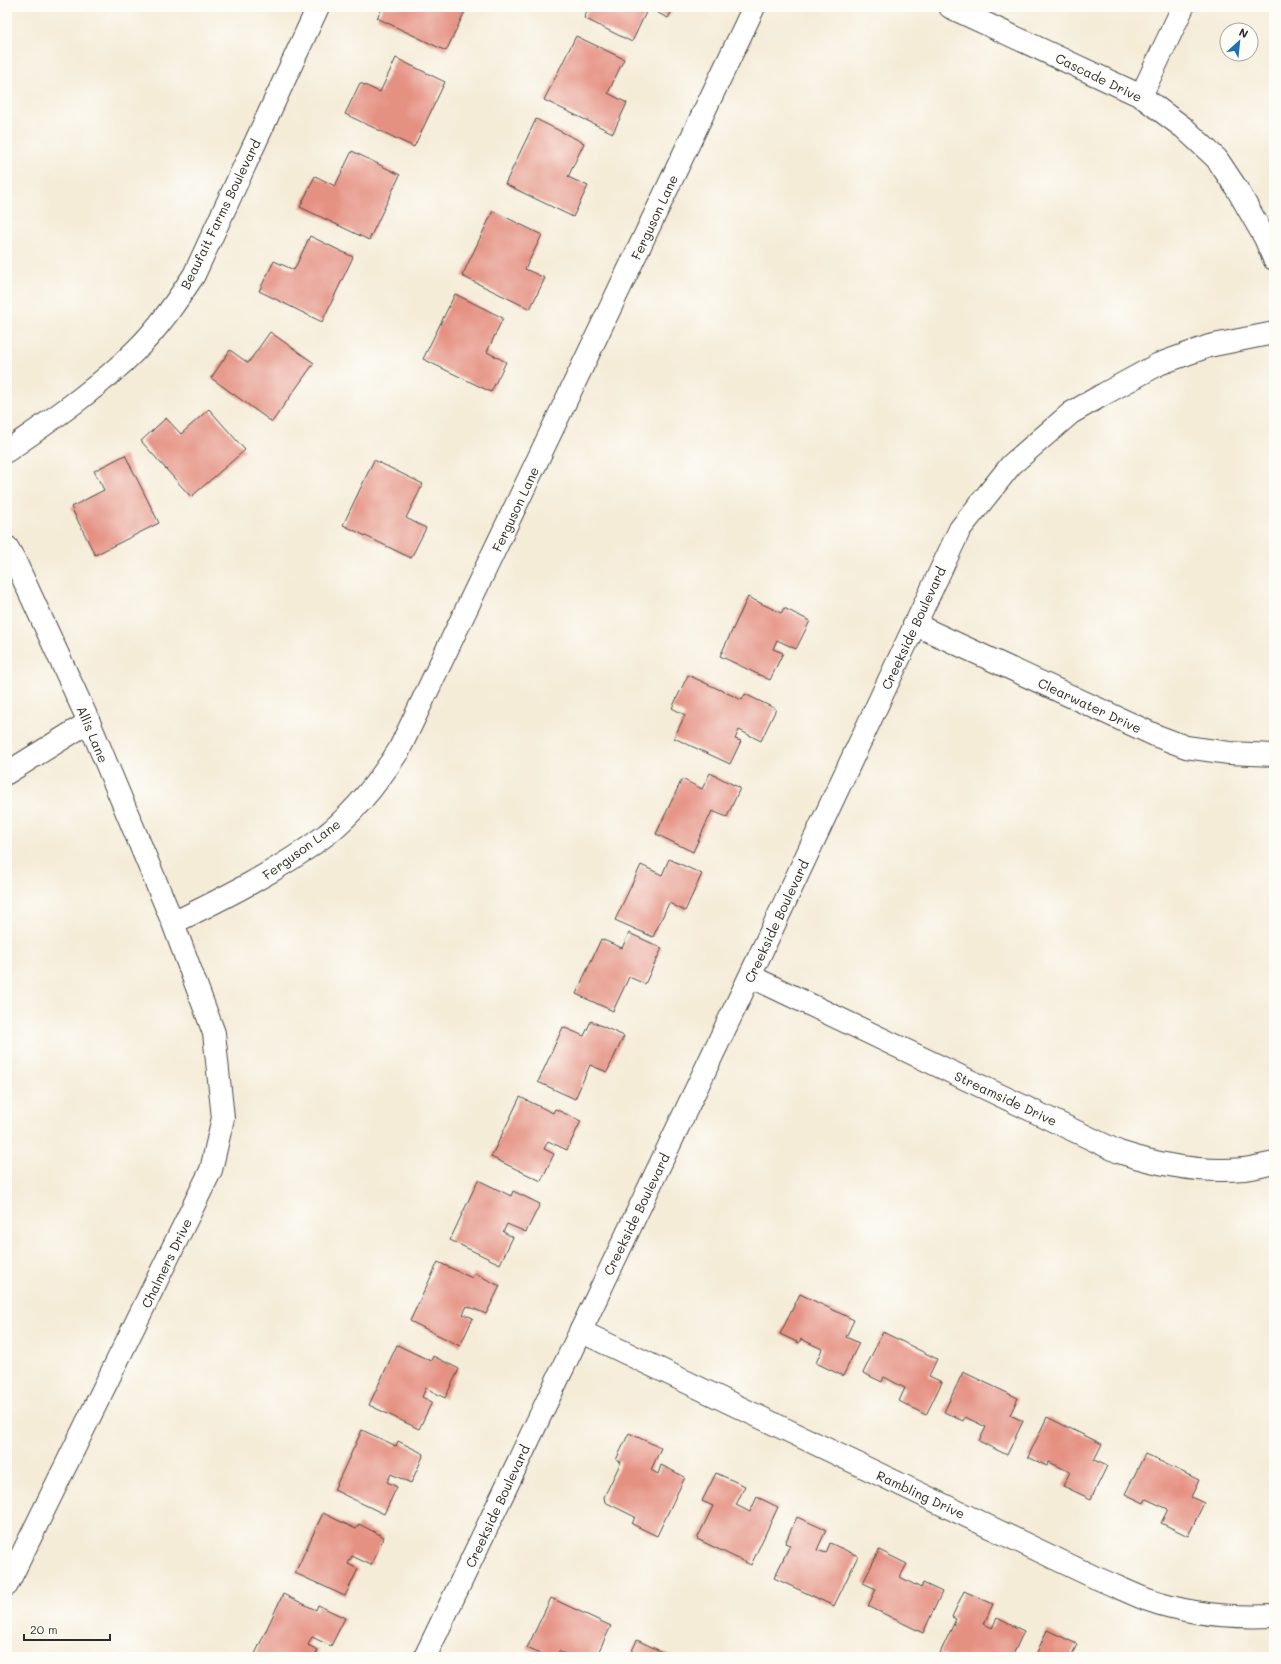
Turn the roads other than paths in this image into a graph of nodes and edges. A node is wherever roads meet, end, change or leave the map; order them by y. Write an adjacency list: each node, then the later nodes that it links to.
1 (318, 7): 8 (street, Beaufait Farms Boulevard)
2 (754, 7): 14 (street, Ferguson Lane)
3 (950, 7): 5 (street, Cascade Drive)
4 (1183, 7): 5 (street)
5 (1141, 96): 6 (street, Cascade Drive)
6 (1274, 259)
7 (1274, 332): 10 (street, Creekside Boulevard)
8 (7, 452)
9 (7, 547): 11 (street, Allis Lane)
10 (914, 624): 12 (street, Clearwater Drive); 15 (street, Creekside Boulevard)
11 (89, 722): 13 (street); 14 (street, Allis Lane)
12 (1274, 755)
13 (7, 773)
14 (173, 924): 18 (street, Chalmers Drive)
15 (750, 976): 16 (street, Streamside Drive); 17 (street, Creekside Boulevard)
16 (1274, 1163)
17 (580, 1331): 19 (street, Rambling Drive); 20 (street, Creekside Boulevard)
18 (7, 1585)
19 (1274, 1616)
20 (425, 1657)

